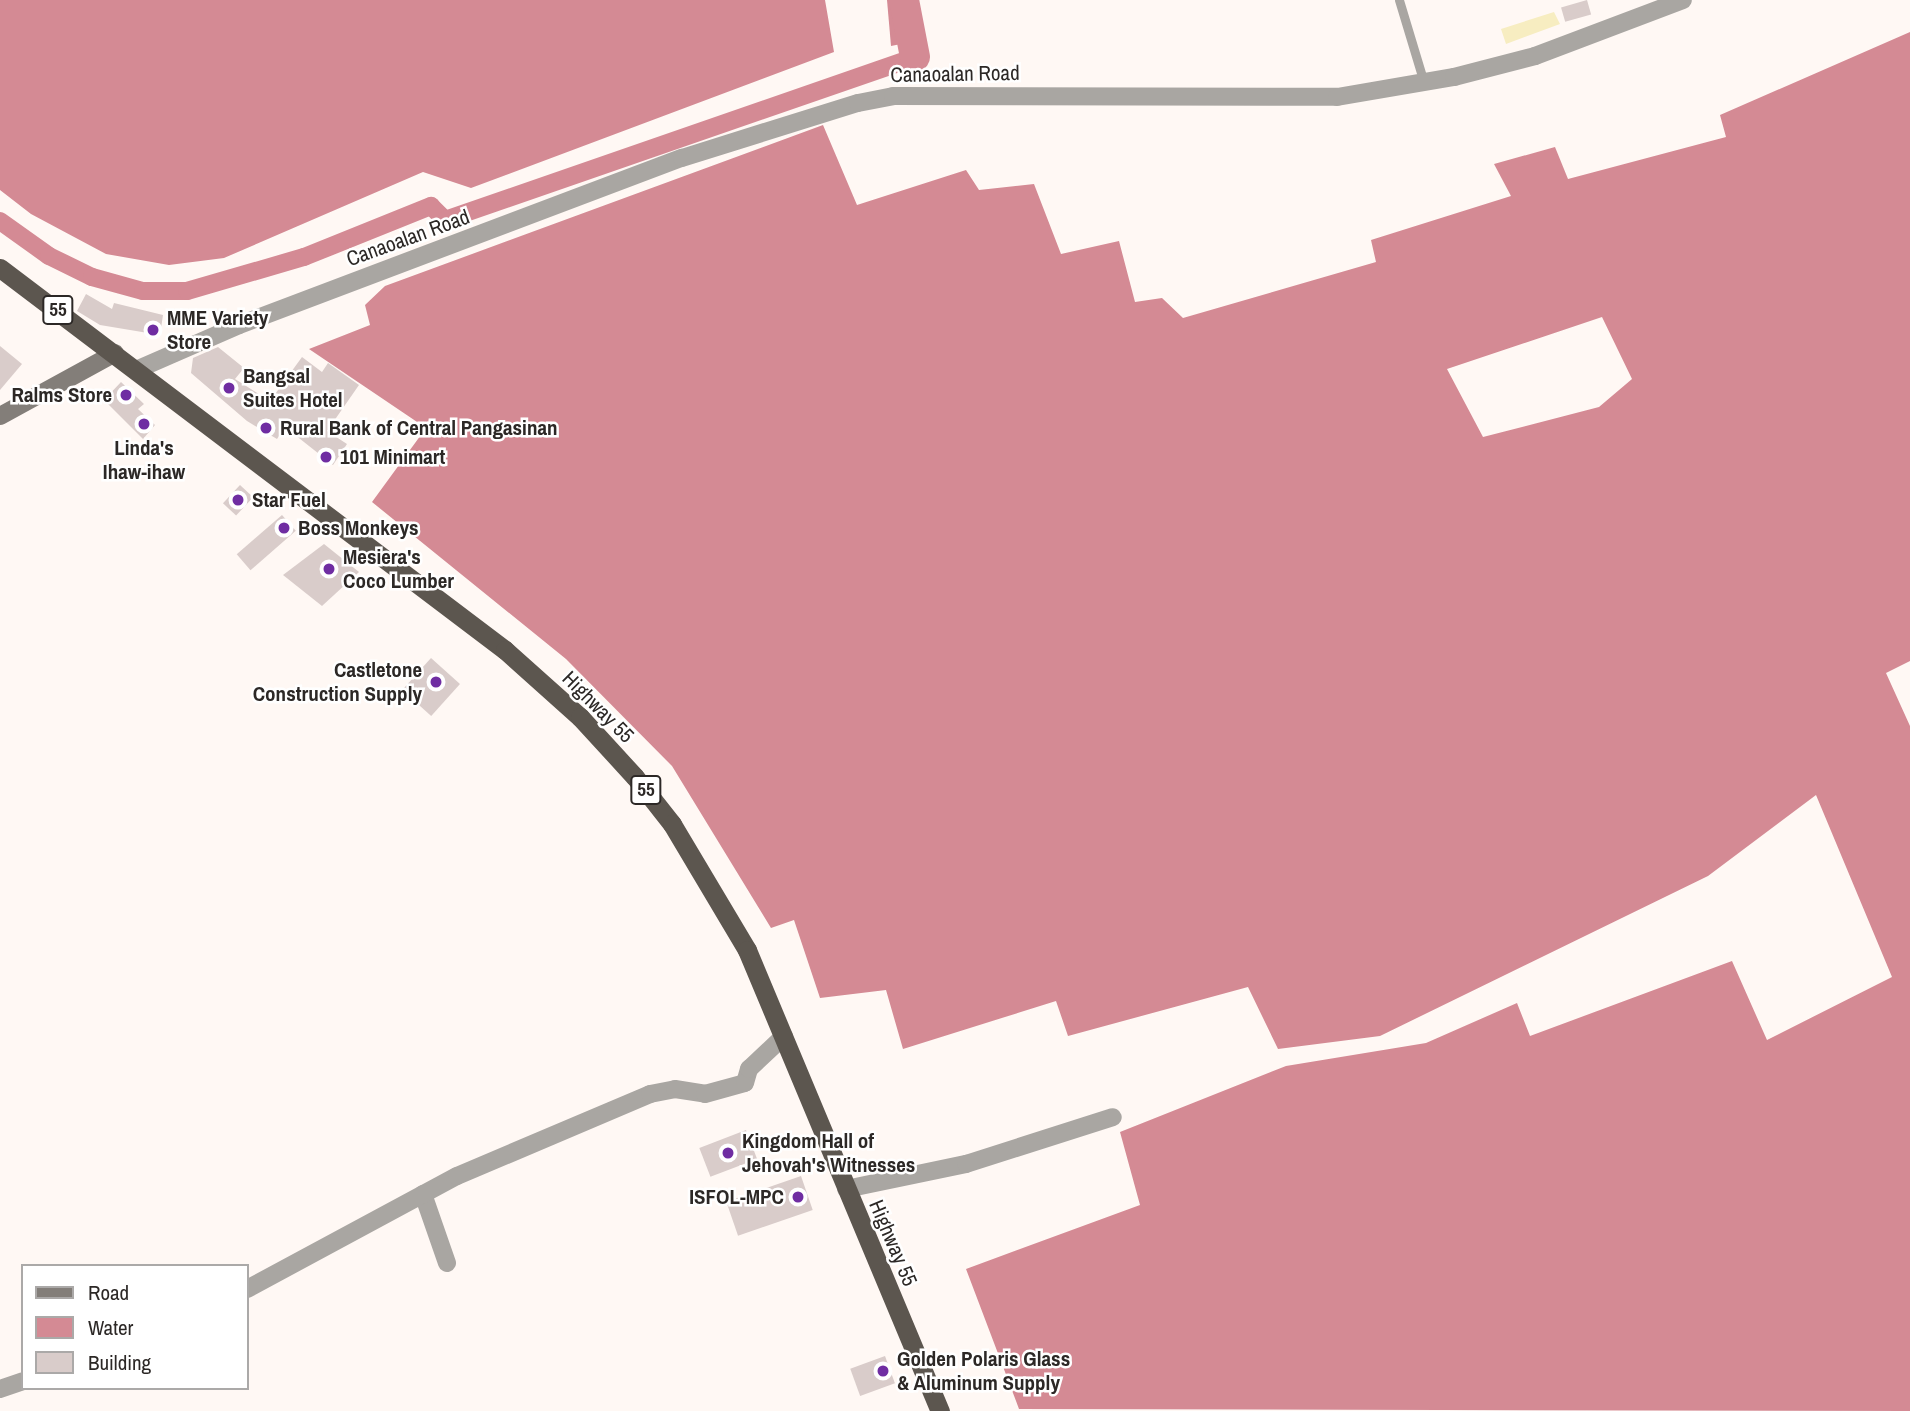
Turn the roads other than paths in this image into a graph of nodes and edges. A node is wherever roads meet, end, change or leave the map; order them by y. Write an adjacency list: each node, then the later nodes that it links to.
1 (1399, 0): 3 (lane)
2 (1683, 0): 3 (street, Canaoalan Road)
3 (1424, 83): 6 (street, Canaoalan Road)
4 (0, 268): 5 (highway, Highway 55 / 55)
5 (115, 354): 6 (highway, Highway 55 / 55); 7 (main road)
6 (136, 370): 8 (highway, Highway 55 / 55)
7 (0, 416)
8 (784, 1036): 10 (highway, Highway 55 / 55); 11 (street)
9 (1114, 1117): 10 (street)
10 (846, 1189): 16 (highway, Highway 55 / 55)
11 (423, 1194): 12 (street); 13 (street)
12 (447, 1263)
13 (248, 1288)
14 (21, 1382): 15 (street)
15 (0, 1389)
16 (940, 1411)

